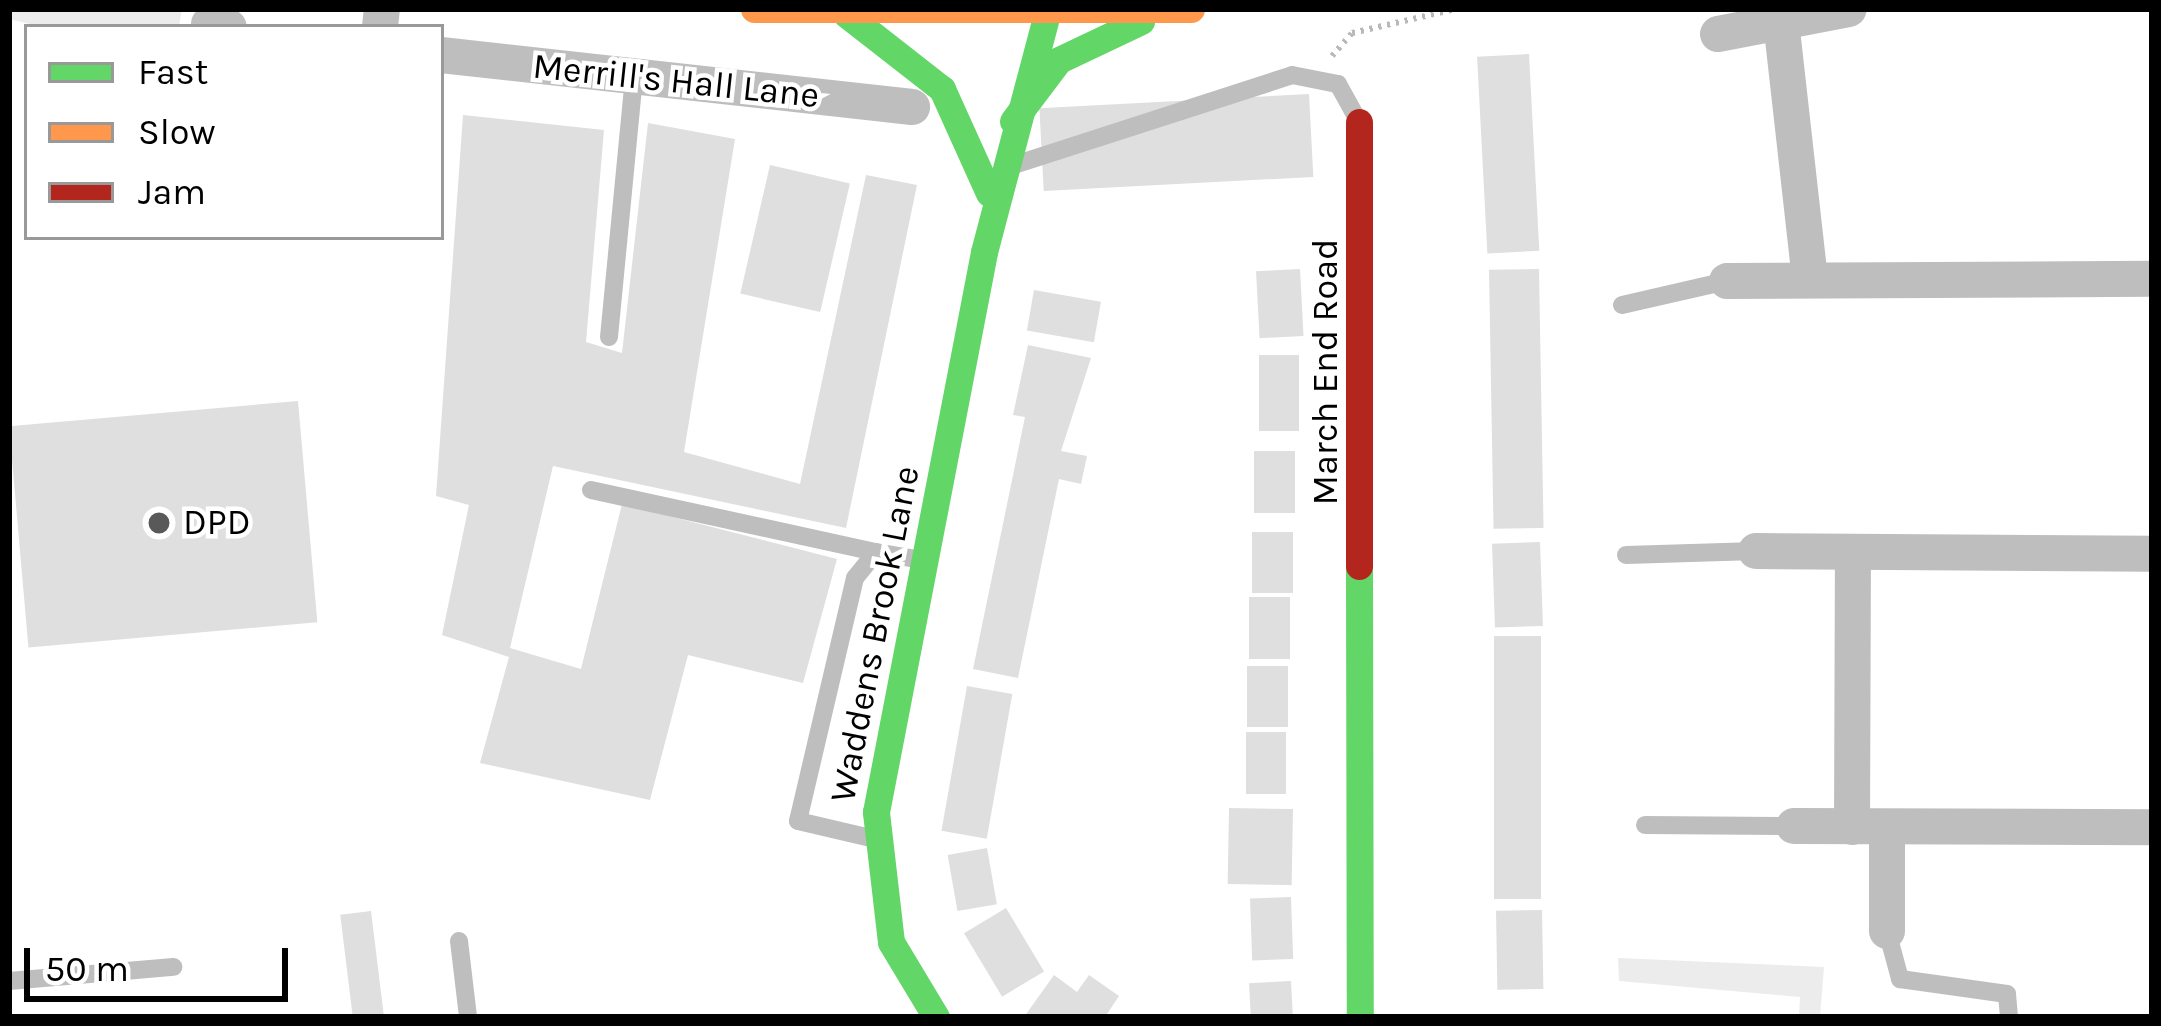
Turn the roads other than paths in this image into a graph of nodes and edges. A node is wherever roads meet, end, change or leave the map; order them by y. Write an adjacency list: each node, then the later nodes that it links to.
1 (754, 9): 6 (main road)
2 (1849, 9): 7 (street)
3 (1178, 10): 5 (main road); 12 (main road)
4 (1008, 12): 5 (main road); 6 (main road); 15 (main road)
5 (1049, 12): 12 (main road)
6 (846, 14): 15 (main road)
7 (1781, 21): 8 (street); 17 (street)
8 (1718, 34)
9 (444, 55): 10 (street, Merrill's Hall Lane)
10 (634, 77): 11 (street, Merrill's Hall Lane); 21 (lane)
11 (912, 107)
12 (1013, 121): 14 (main road)
13 (1349, 143): 14 (lane, March End Road); 40 (main road, March End Road)
14 (1006, 170): 16 (main road)
15 (989, 193): 16 (main road)
16 (983, 252): 28 (main road, Waddens Brook Lane)
17 (1810, 278): 18 (street); 19 (street)
18 (2152, 279)
19 (1726, 281): 20 (lane)
20 (1622, 305)
21 (609, 337)
22 (591, 490): 24 (lane)
23 (1756, 551): 25 (street); 27 (lane)
24 (876, 552): 28 (lane); 33 (lane)
25 (1853, 553): 26 (street); 32 (street)
26 (2152, 554)
27 (1626, 555)
28 (924, 560): 33 (main road, Waddens Brook Lane)
29 (1645, 825): 30 (lane)
30 (1794, 826): 32 (street)
31 (2152, 826): 32 (street)
32 (1870, 827): 34 (street)
33 (875, 839): 39 (main road, Waddens Brook Lane)
34 (1887, 932): 41 (lane)
35 (459, 941): 38 (lane)
36 (173, 967): 37 (lane)
37 (9, 981)
38 (468, 1017)
39 (936, 1017)
40 (1360, 1017)
41 (2009, 1017)

